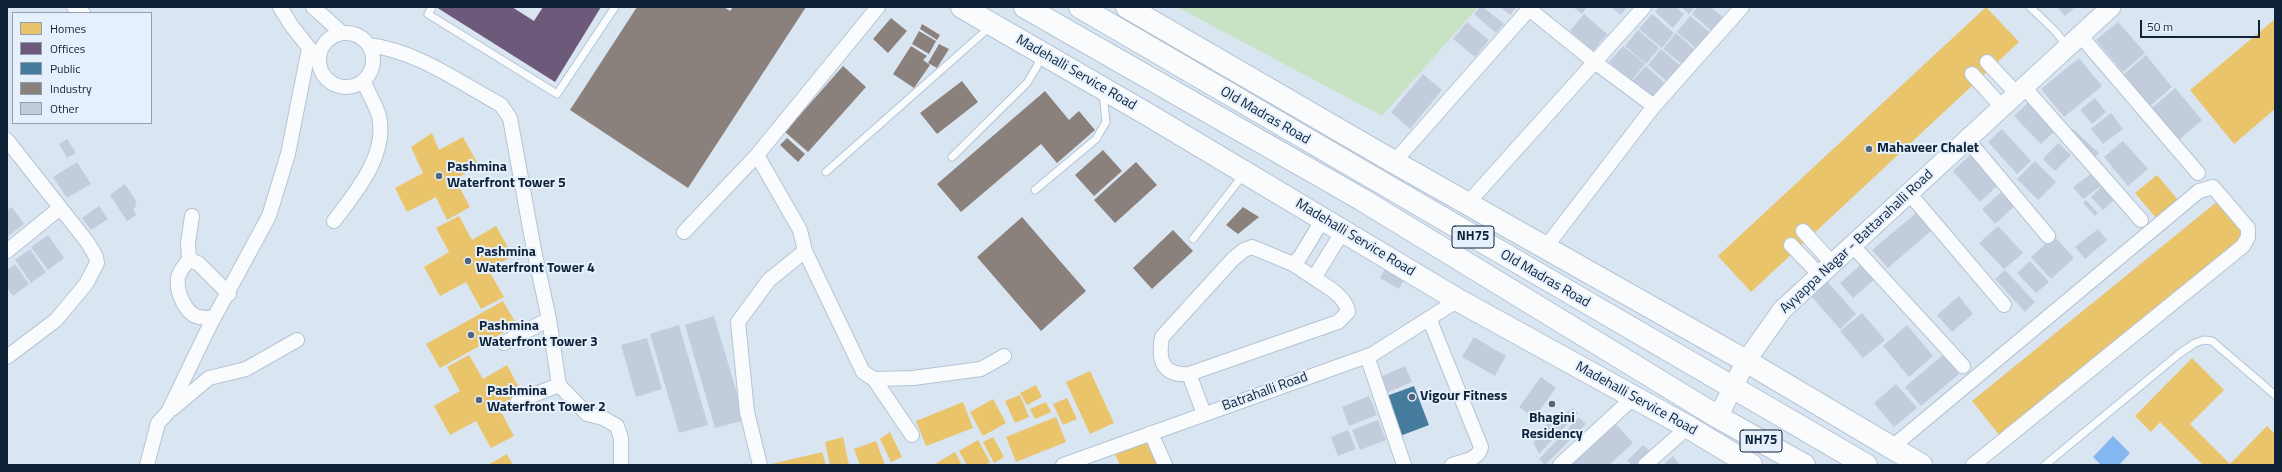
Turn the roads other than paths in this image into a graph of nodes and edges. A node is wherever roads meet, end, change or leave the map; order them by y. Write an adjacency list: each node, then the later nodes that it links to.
1 (280, 7): 19 (street)
2 (313, 7): 16 (street)
3 (432, 7): 4 (lane)
4 (615, 7)
5 (878, 7): 32 (street)
6 (962, 7): 15 (main road, Madehalli Service Road)
7 (1026, 7): 82 (main road, Old Madras Road / NH75)
8 (1080, 7): 76 (main road, Old Madras Road / NH75)
9 (1127, 7): 34 (main road)
10 (1644, 7): 22 (street)
11 (1742, 7): 28 (street)
12 (2030, 7): 17 (lane)
13 (1530, 8): 22 (street); 34 (street)
14 (2103, 9): 17 (main road, Ayyappa Nagar - Battarahalli Road)
15 (992, 25): 20 (main road, Madehalli Service Road); 35 (lane)
16 (342, 33): 18 (street); 21 (street)
17 (2073, 40): 27 (main road, Ayyappa Nagar - Battarahalli Road); 37 (street)
18 (369, 45): 25 (street); 65 (street)
19 (309, 48): 21 (street); 60 (street)
20 (1044, 54): 26 (main road, Madehalli Service Road); 33 (lane)
21 (319, 58): 25 (street)
22 (1596, 62): 28 (street); 40 (street)
23 (1987, 62): 27 (street)
24 (1972, 74): 29 (street)
25 (364, 82): 45 (street)
26 (1103, 88): 36 (main road, Madehalli Service Road); 38 (lane)
27 (2020, 90): 29 (main road, Ayyappa Nagar - Battarahalli Road); 44 (street)
28 (1654, 106): 53 (street)
29 (2002, 107): 30 (main road, Ayyappa Nagar - Battarahalli Road)
30 (1967, 139): 39 (main road, Ayyappa Nagar - Battarahalli Road); 49 (street)
31 (7, 140): 41 (street)
32 (756, 155): 48 (street); 55 (street)
33 (952, 157)
34 (1394, 162): 40 (main road)
35 (826, 172)
36 (1245, 172): 43 (main road, Madehalli Service Road); 50 (lane)
37 (2198, 174)
38 (1035, 190)
39 (1908, 193): 52 (main road, Ayyappa Nagar - Battarahalli Road); 62 (street)
40 (1467, 204): 53 (main road)
41 (60, 208): 54 (street); 70 (street)
42 (192, 216): 56 (street)
43 (1323, 219): 46 (main road, Madehalli Service Road); 57 (street)
44 (2141, 220)
45 (334, 221)
46 (1343, 231): 59 (street); 61 (main road, Madehalli Service Road)
47 (1803, 231): 58 (street)
48 (684, 232)
49 (2048, 236)
50 (1193, 238)
51 (1791, 245): 58 (street)
52 (1852, 245): 58 (main road, Ayyappa Nagar - Battarahalli Road); 72 (street)
53 (1545, 248): 71 (main road)
54 (7, 250)
55 (805, 252): 74 (street); 90 (street)
56 (189, 260): 60 (street); 63 (street)
57 (1292, 264): 59 (street); 73 (street)
58 (1826, 269): 71 (main road, Ayyappa Nagar - Battarahalli Road)
59 (1314, 278): 73 (street)
60 (229, 294): 63 (street)
61 (1458, 300): 64 (street, Batrahalli Road); 78 (main road, Madehalli Service Road)
62 (2004, 305)
63 (214, 318): 80 (street)
64 (1429, 318): 69 (street, Batrahalli Road); 94 (street)
65 (549, 319): 67 (street); 75 (street)
66 (297, 340): 80 (street)
67 (504, 343)
68 (1004, 356): 74 (street)
69 (1367, 356): 81 (street, Batrahalli Road); 93 (street)
70 (7, 357)
71 (1746, 361): 76 (main road, Ayyappa Nagar - Battarahalli Road); 86 (main road)
72 (1963, 366)
73 (1189, 374): 81 (street)
74 (874, 379): 85 (street)
75 (559, 385): 79 (street); 89 (street)
76 (1733, 389): 82 (main road, Ayyappa Nagar - Battarahalli Road); 98 (main road, Old Madras Road / NH75)
77 (2275, 395): 101 (lane)
78 (1634, 397): 83 (main road, Madehalli Service Road); 95 (street)
79 (518, 401)
80 (168, 412): 88 (street)
81 (1204, 414): 84 (street, Batrahalli Road)
82 (1718, 417): 97 (main road, Old Madras Road / NH75)
83 (1688, 427): 87 (main road, Madehalli Service Road); 96 (street)
84 (1151, 433): 91 (street, Batrahalli Road); 92 (street)
85 (912, 435)
86 (1891, 448): 99 (main road); 100 (street)
87 (1740, 462)
88 (147, 465)
89 (621, 465)
90 (760, 465)
91 (1063, 465)
92 (1165, 465)
93 (1404, 465)
94 (1452, 465)
95 (1560, 465)
96 (1645, 465)
97 (1804, 465)
98 (1866, 465)
99 (1921, 465)
100 (1973, 465)
101 (2045, 465)

